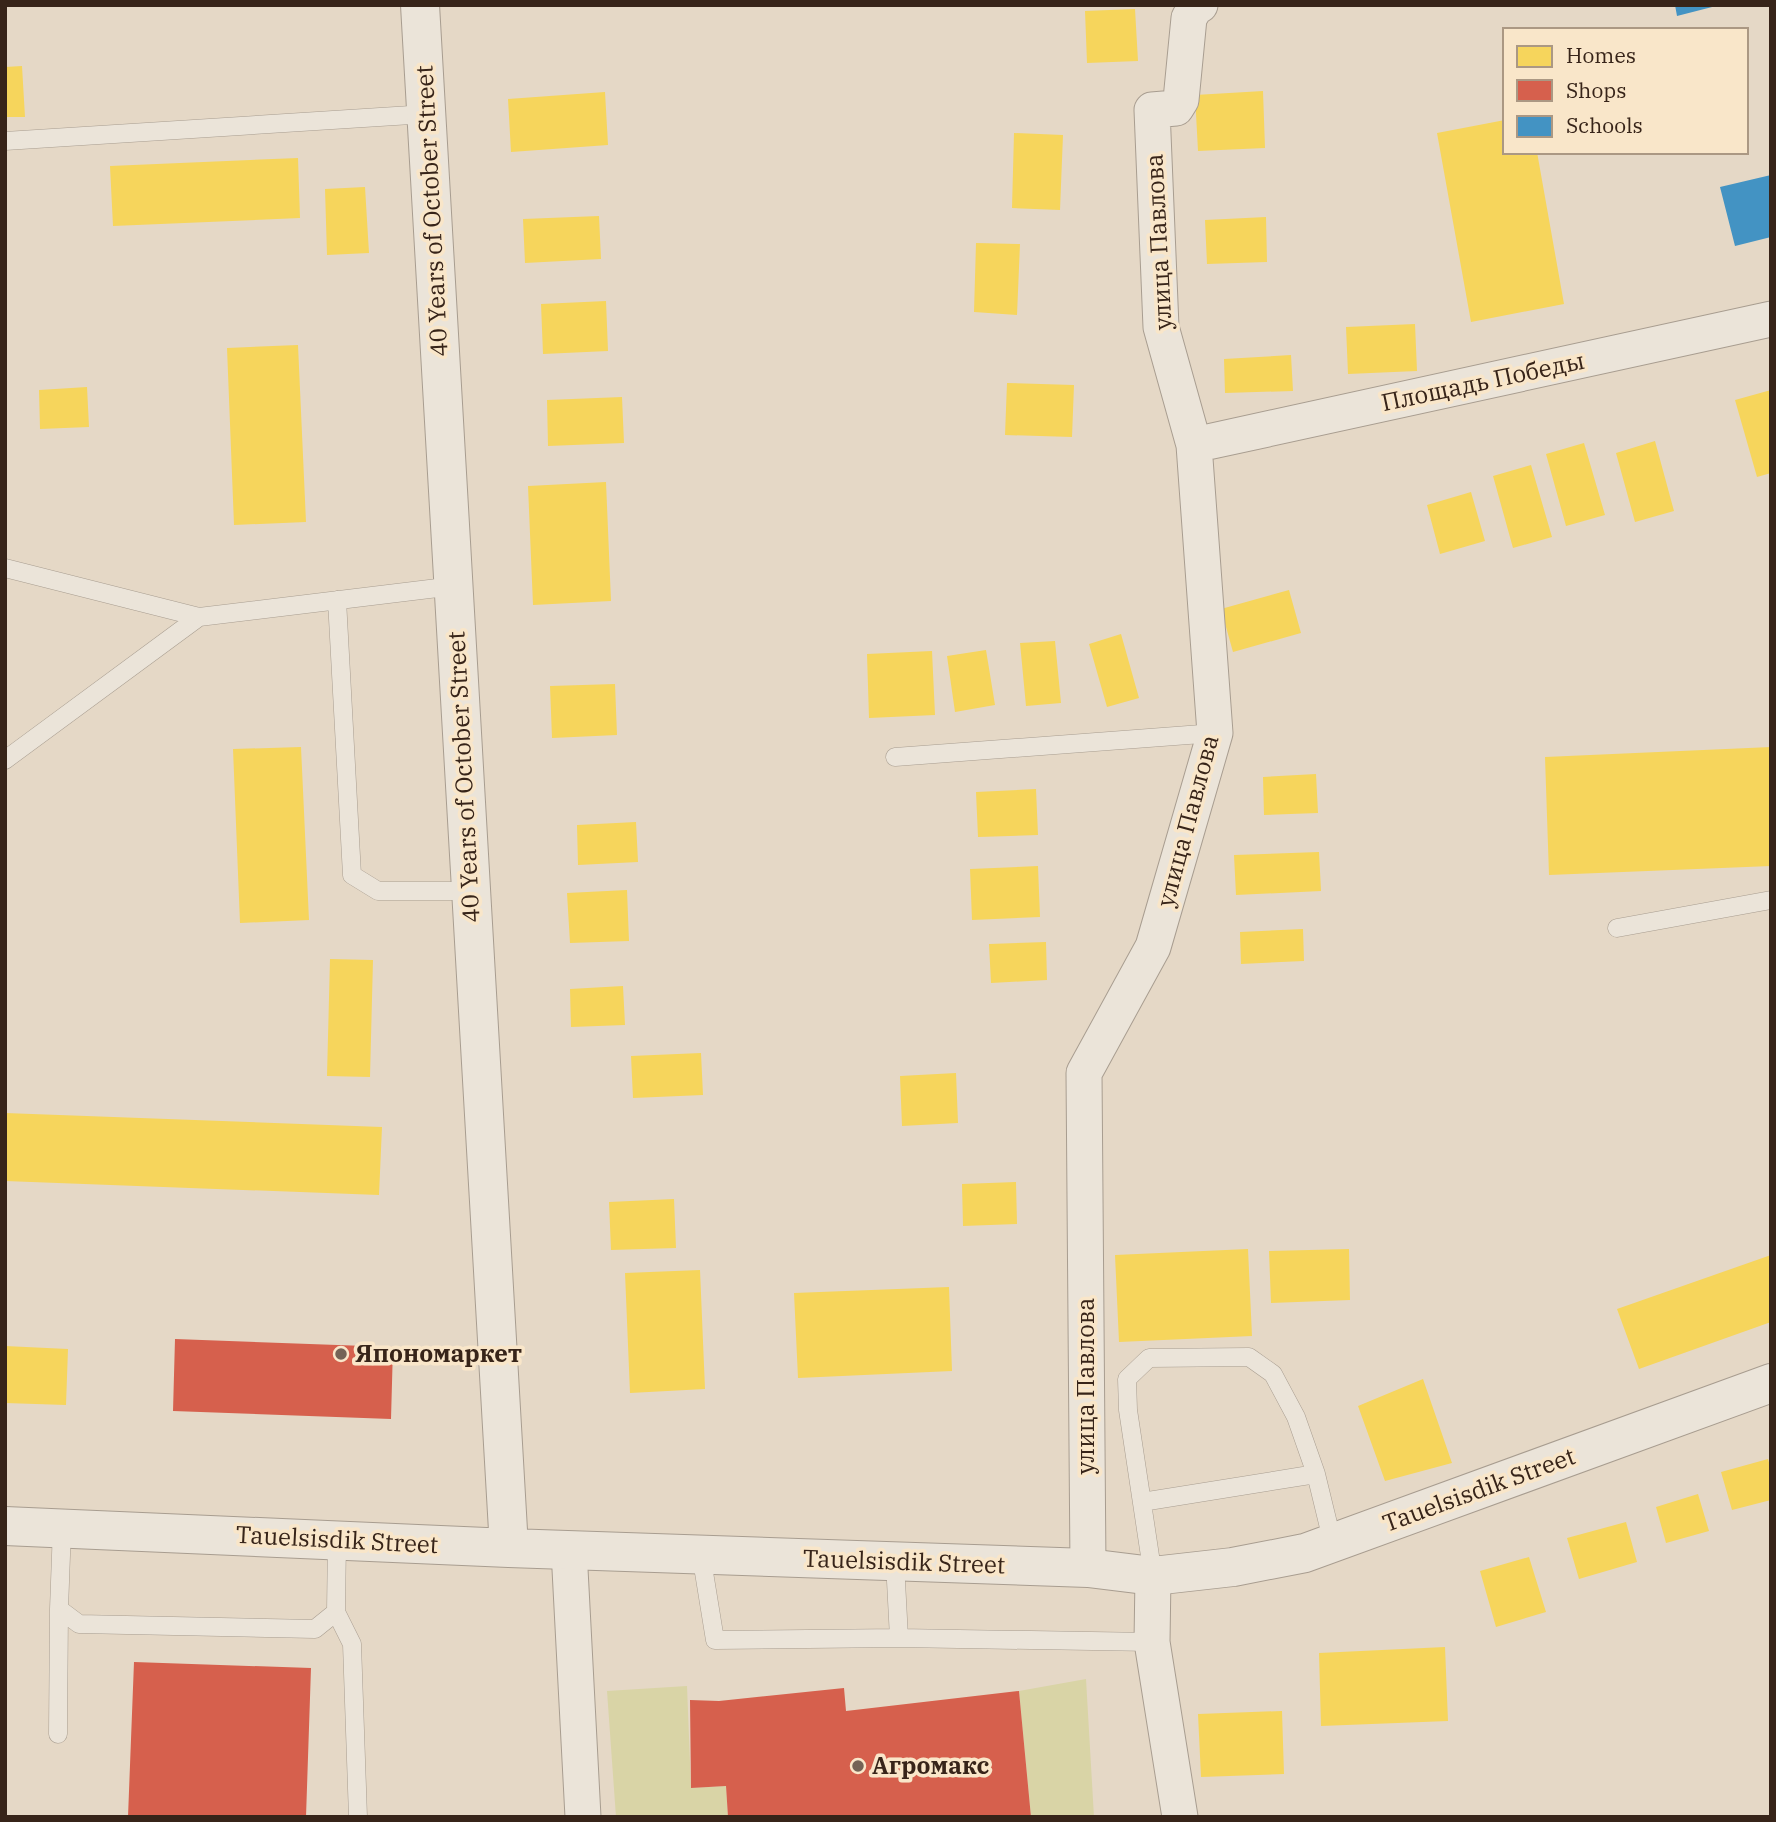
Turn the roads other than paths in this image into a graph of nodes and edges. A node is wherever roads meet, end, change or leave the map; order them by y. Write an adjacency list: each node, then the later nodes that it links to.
1 (421, 5): 3 (street, 40 Years of October Street)
2 (1200, 5): 6 (street, улица Павлова)
3 (427, 114): 4 (lane); 8 (street, 40 Years of October Street)
4 (5, 141)
5 (1771, 319): 6 (street, Площадь Победы)
6 (1194, 445): 11 (street, улица Павлова)
7 (5, 568): 10 (lane)
8 (454, 586): 9 (lane); 14 (street, 40 Years of October Street)
9 (337, 600): 10 (lane); 14 (lane)
10 (199, 618): 13 (lane)
11 (1215, 733): 12 (lane); 28 (street, улица Павлова)
12 (895, 757)
13 (5, 760)
14 (470, 891): 24 (street, 40 Years of October Street)
15 (1771, 900): 16 (lane)
16 (1617, 928)
17 (1771, 1382): 23 (street, Tauelsisdik Street)
18 (1316, 1474): 19 (lane); 19 (lane); 23 (lane)
19 (1142, 1502): 29 (lane)
20 (5, 1526): 21 (street, Tauelsisdik Street)
21 (62, 1528): 22 (street, Tauelsisdik Street); 30 (lane)
22 (337, 1540): 24 (street, Tauelsisdik Street); 31 (lane)
23 (1333, 1544): 29 (street, Tauelsisdik Street)
24 (509, 1548): 25 (street, Tauelsisdik Street)
25 (569, 1549): 26 (street, Tauelsisdik Street); 36 (street)
26 (701, 1554): 27 (street, Tauelsisdik Street); 32 (lane)
27 (895, 1562): 28 (street, Tauelsisdik Street); 32 (lane)
28 (1088, 1568): 29 (street, Tauelsisdik Street)
29 (1153, 1576): 33 (street)
30 (59, 1609): 31 (lane); 34 (lane)
31 (335, 1612): 35 (lane)
32 (899, 1638): 33 (lane)
33 (1152, 1642): 37 (street)
34 (58, 1734)
35 (358, 1817)
36 (583, 1817)
37 (1180, 1817)

